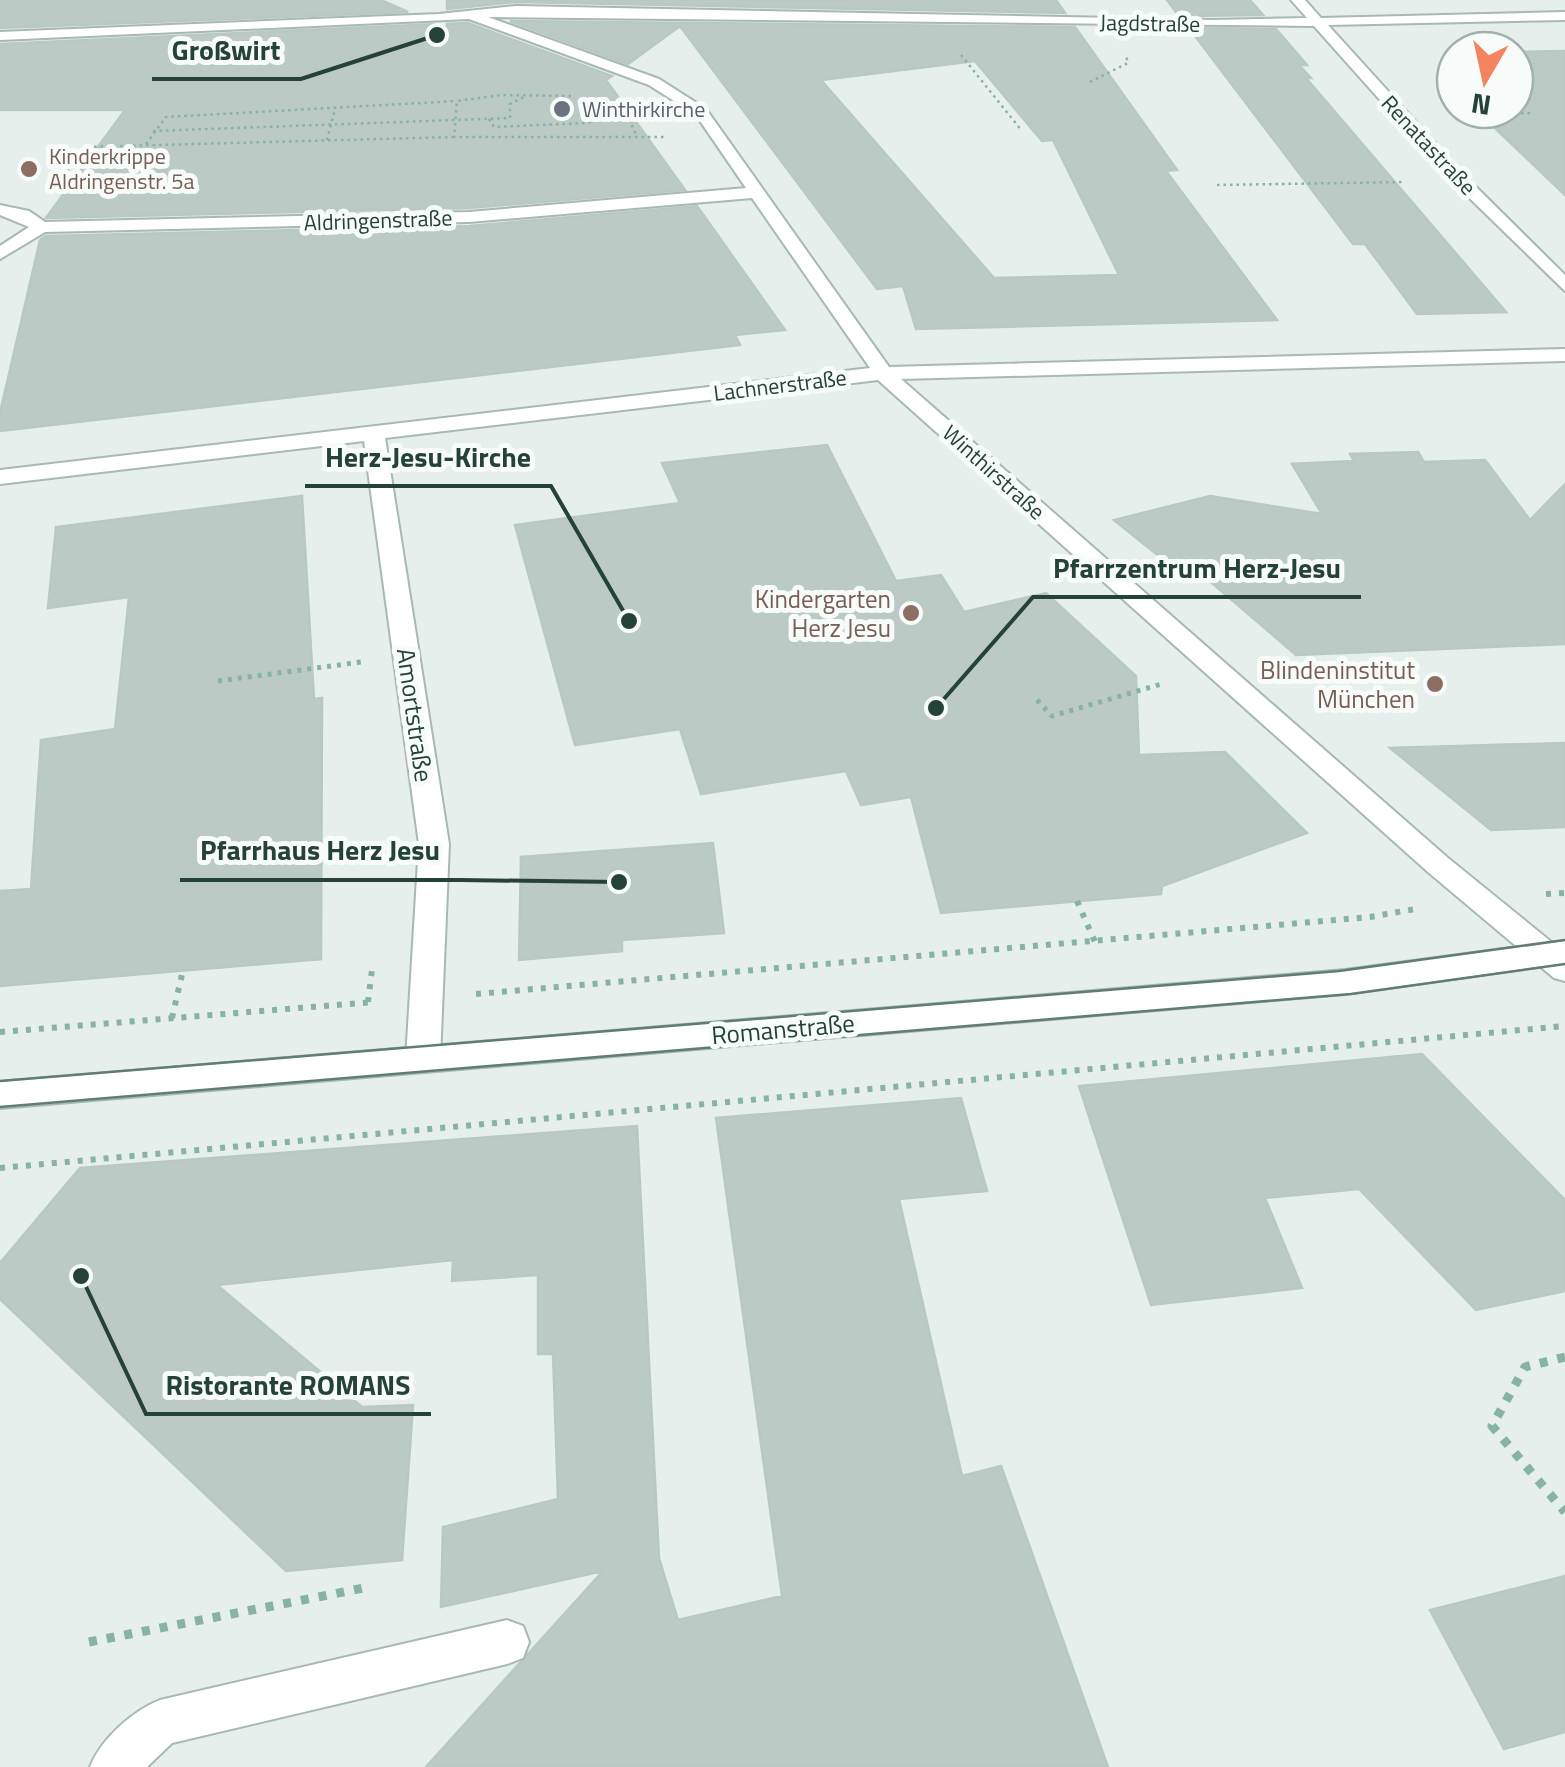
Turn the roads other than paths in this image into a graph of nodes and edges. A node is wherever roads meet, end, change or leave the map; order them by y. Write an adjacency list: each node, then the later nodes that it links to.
1 (433, 0): 4 (street, Winthirstraße)
2 (1298, 0): 6 (street, Renatastraße)
3 (615, 10): 4 (street, Jagdstraße); 6 (street, Jagdstraße); 8 (street, Jagdstraße)
4 (469, 15): 7 (street, Jagdstraße); 8 (street, Winthirstraße)
5 (1565, 16): 6 (street, Jagdstraße)
6 (1319, 23): 13 (street, Renatastraße)
7 (0, 36)
8 (532, 39): 9 (street, Winthirstraße)
9 (759, 192): 11 (street, Aldringenstraße); 15 (street, Winthirstraße)
10 (0, 210): 11 (street, Aldringenstraße)
11 (41, 227): 12 (street)
12 (0, 254)
13 (1565, 285)
14 (1565, 355): 15 (street, Lachnerstraße)
15 (883, 373): 16 (street, Lachnerstraße); 18 (street, Winthirstraße)
16 (373, 432): 17 (street, Lachnerstraße); 19 (street, Amortstraße)
17 (0, 477)
18 (1559, 959): 19 (street, Romanstraße)
19 (423, 1059): 20 (street, Romanstraße)
20 (0, 1094)
21 (507, 1642): 22 (street)
22 (113, 1767)

